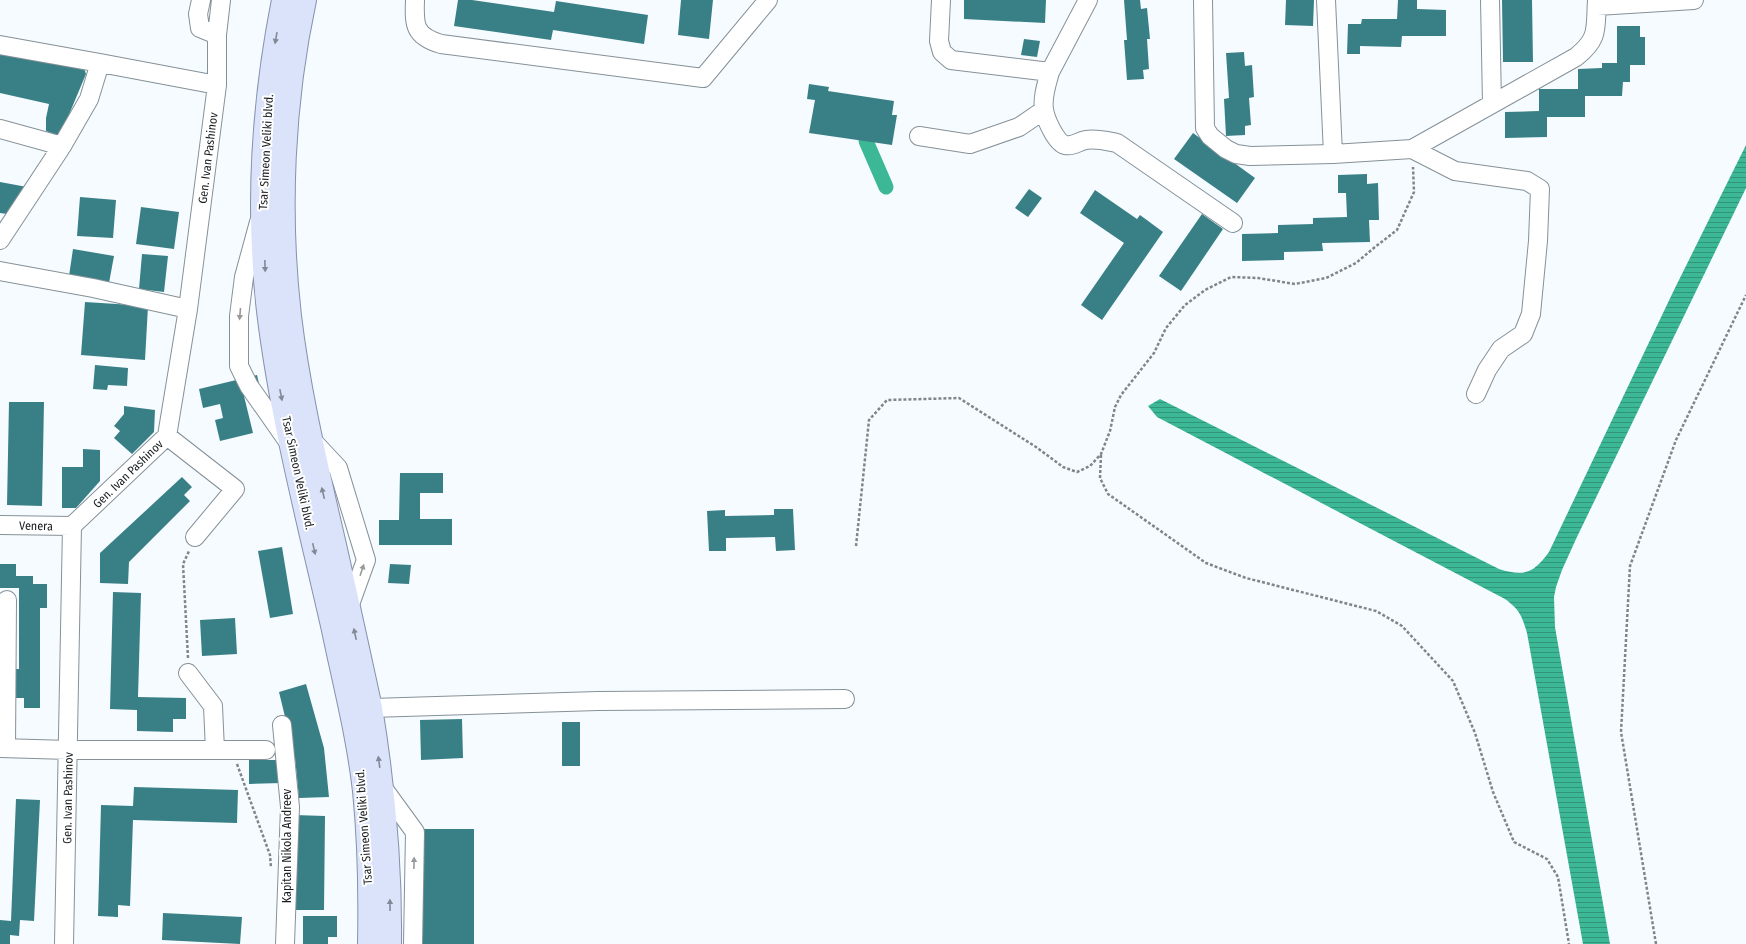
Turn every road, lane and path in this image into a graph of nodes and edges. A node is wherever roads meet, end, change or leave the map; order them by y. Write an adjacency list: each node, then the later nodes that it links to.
1 (201, 0): 14 (street)
2 (221, 0): 14 (street, Gen. Ivan Pashinov)
3 (283, 0): 26 (main road, Tsar Simeon Veliki blvd., one-way to 26)
4 (305, 0): 34 (main road, Tsar Simeon Veliki blvd.)
5 (415, 0): 6 (street)
6 (768, 0)
7 (941, 0): 17 (street)
8 (1088, 0): 17 (street)
9 (1203, 0): 25 (street)
10 (1326, 0): 25 (street)
11 (1490, 0): 19 (street)
12 (1694, 0): 13 (street)
13 (1597, 3): 19 (street)
14 (217, 35): 18 (street, Gen. Ivan Pashinov)
15 (0, 45): 16 (street)
16 (100, 64): 18 (street); 23 (street)
17 (1050, 72): 20 (street)
18 (218, 85): 31 (street, Gen. Ivan Pashinov)
19 (1492, 104): 24 (street)
20 (1044, 110): 22 (street); 27 (street)
21 (0, 129): 23 (street)
22 (919, 136)
23 (62, 146): 28 (street)
24 (1412, 149): 25 (street); 32 (street); 35 (path)
25 (1333, 154)
26 (263, 207): 34 (main road, Tsar Simeon Veliki blvd., one-way to 34); 34 (street, one-way to 34)
27 (1233, 223)
28 (0, 240)
29 (0, 271): 31 (street)
30 (1746, 295): 58 (path)
31 (188, 309): 33 (street, Gen. Ivan Pashinov)
32 (1476, 394)
33 (167, 436): 37 (street, Gen. Ivan Pashinov); 38 (street)
34 (301, 442): 44 (main road, Tsar Simeon Veliki blvd., one-way to 34); 54 (main road, Tsar Simeon Veliki blvd., one-way to 54)
35 (1101, 454): 39 (path); 57 (path)
36 (0, 525): 37 (street, Venera)
37 (72, 526): 47 (street, Gen. Ivan Pashinov)
38 (195, 538): 41 (path)
39 (856, 546)
40 (7, 600): 42 (street)
41 (188, 673): 48 (street)
42 (3, 677): 46 (street)
43 (845, 699): 44 (street)
44 (371, 708): 50 (main road, Tsar Simeon Veliki blvd., one-way to 44)
45 (282, 725): 53 (street, Kapitan Nikola Andreev)
46 (3, 748): 47 (street)
47 (69, 750): 48 (street); 52 (street, Gen. Ivan Pashinov)
48 (224, 750): 49 (street); 51 (path)
49 (266, 750)
50 (383, 788): 55 (main road, Tsar Simeon Veliki blvd., one-way to 50); 56 (street, one-way to 50)
51 (271, 870)
52 (64, 944)
53 (285, 944)
54 (369, 944)
55 (390, 944)
56 (413, 944)
57 (1569, 944)
58 (1656, 944)

